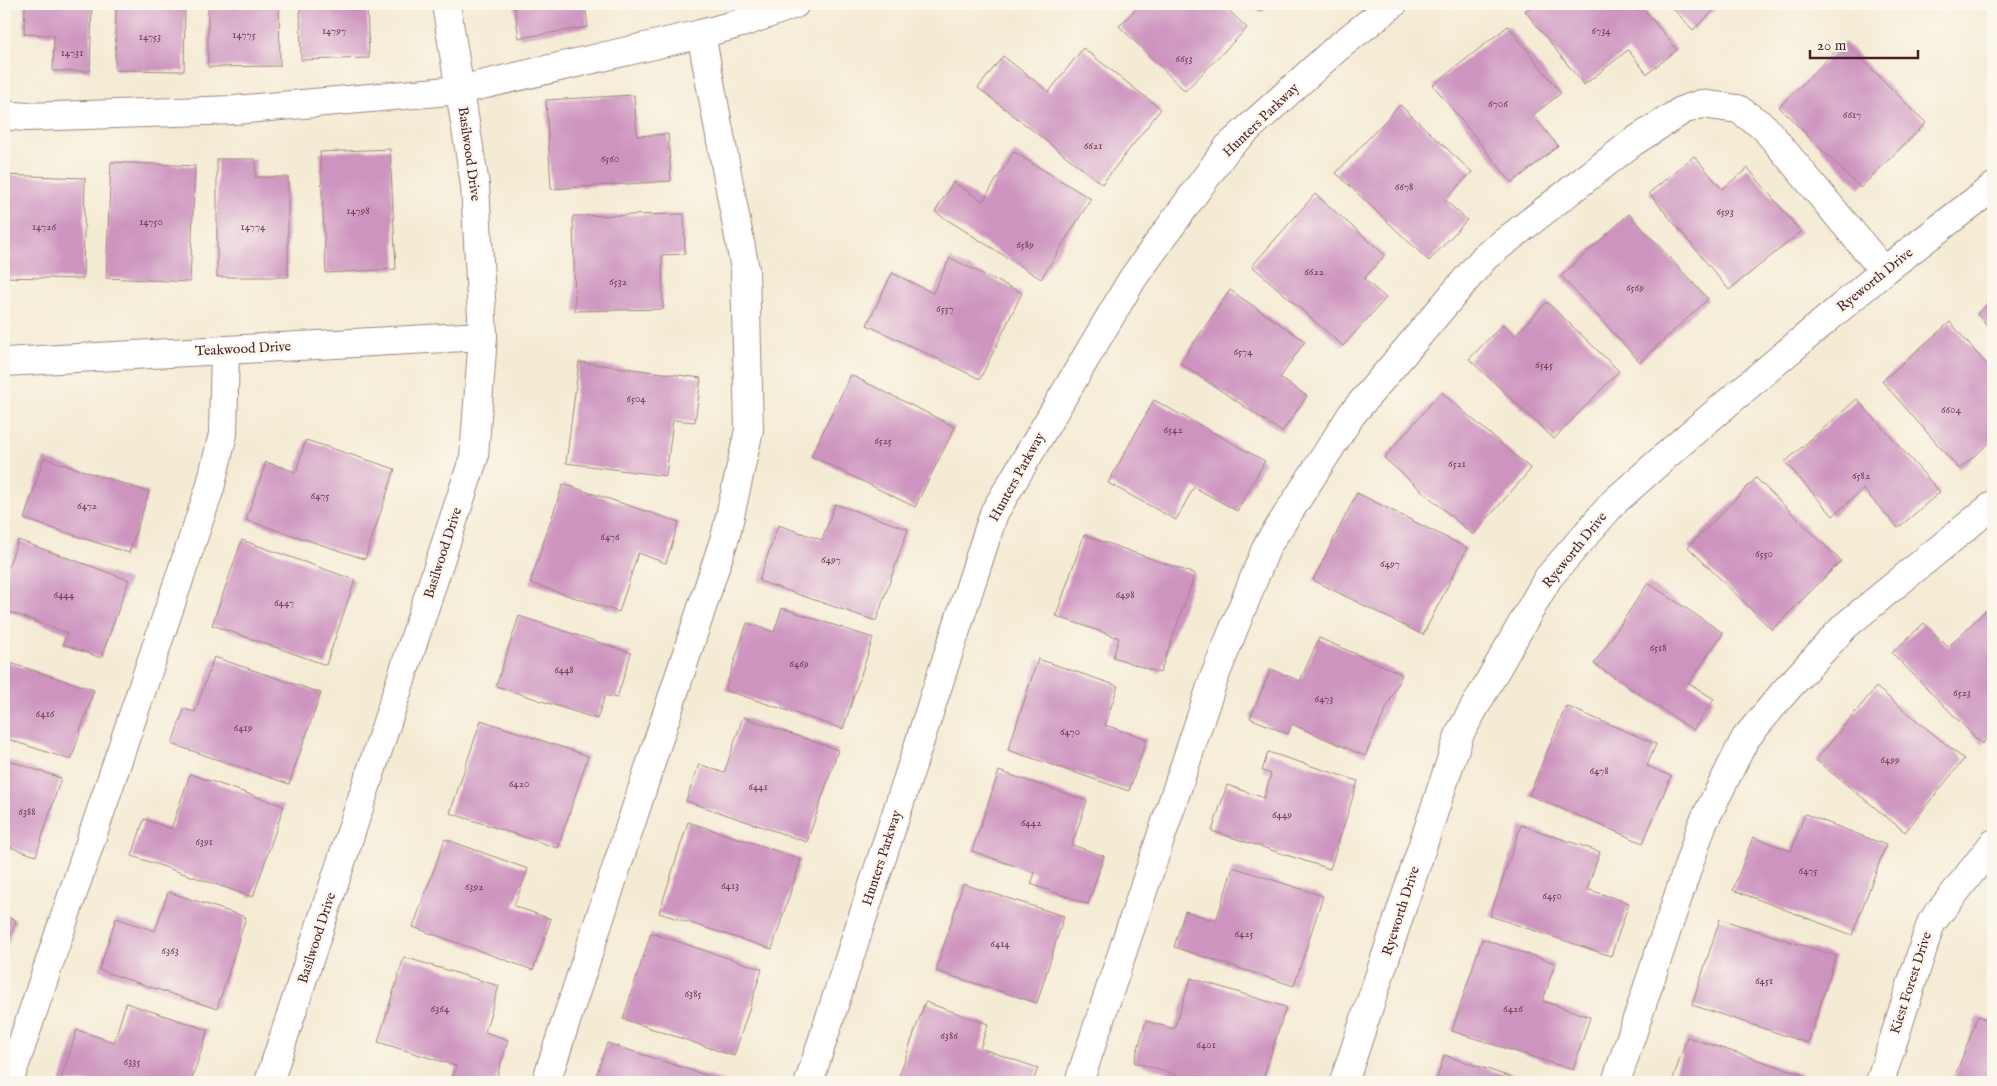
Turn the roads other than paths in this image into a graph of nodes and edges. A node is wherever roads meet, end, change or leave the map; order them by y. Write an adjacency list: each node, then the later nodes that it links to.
1 (446, 4): 5 (street, Basilwood Drive)
2 (795, 4): 4 (street)
3 (1393, 4): 17 (street, Hunters Parkway)
4 (701, 34): 5 (street); 16 (street)
5 (460, 90): 6 (street); 9 (street, Basilwood Drive)
6 (4, 115)
7 (1993, 187): 8 (street, Ryeworth Drive)
8 (1884, 271): 18 (street); 19 (street, Ryeworth Drive)
9 (483, 336): 10 (street, Teakwood Drive); 15 (street, Basilwood Drive)
10 (225, 350): 11 (street, Teakwood Drive); 14 (street)
11 (4, 362)
12 (1993, 505): 20 (street)
13 (1993, 844): 21 (street, Kiest Forest Drive)
14 (9, 1082)
15 (270, 1082)
16 (546, 1082)
17 (809, 1082)
18 (1079, 1082)
19 (1344, 1082)
20 (1616, 1082)
21 (1880, 1082)

